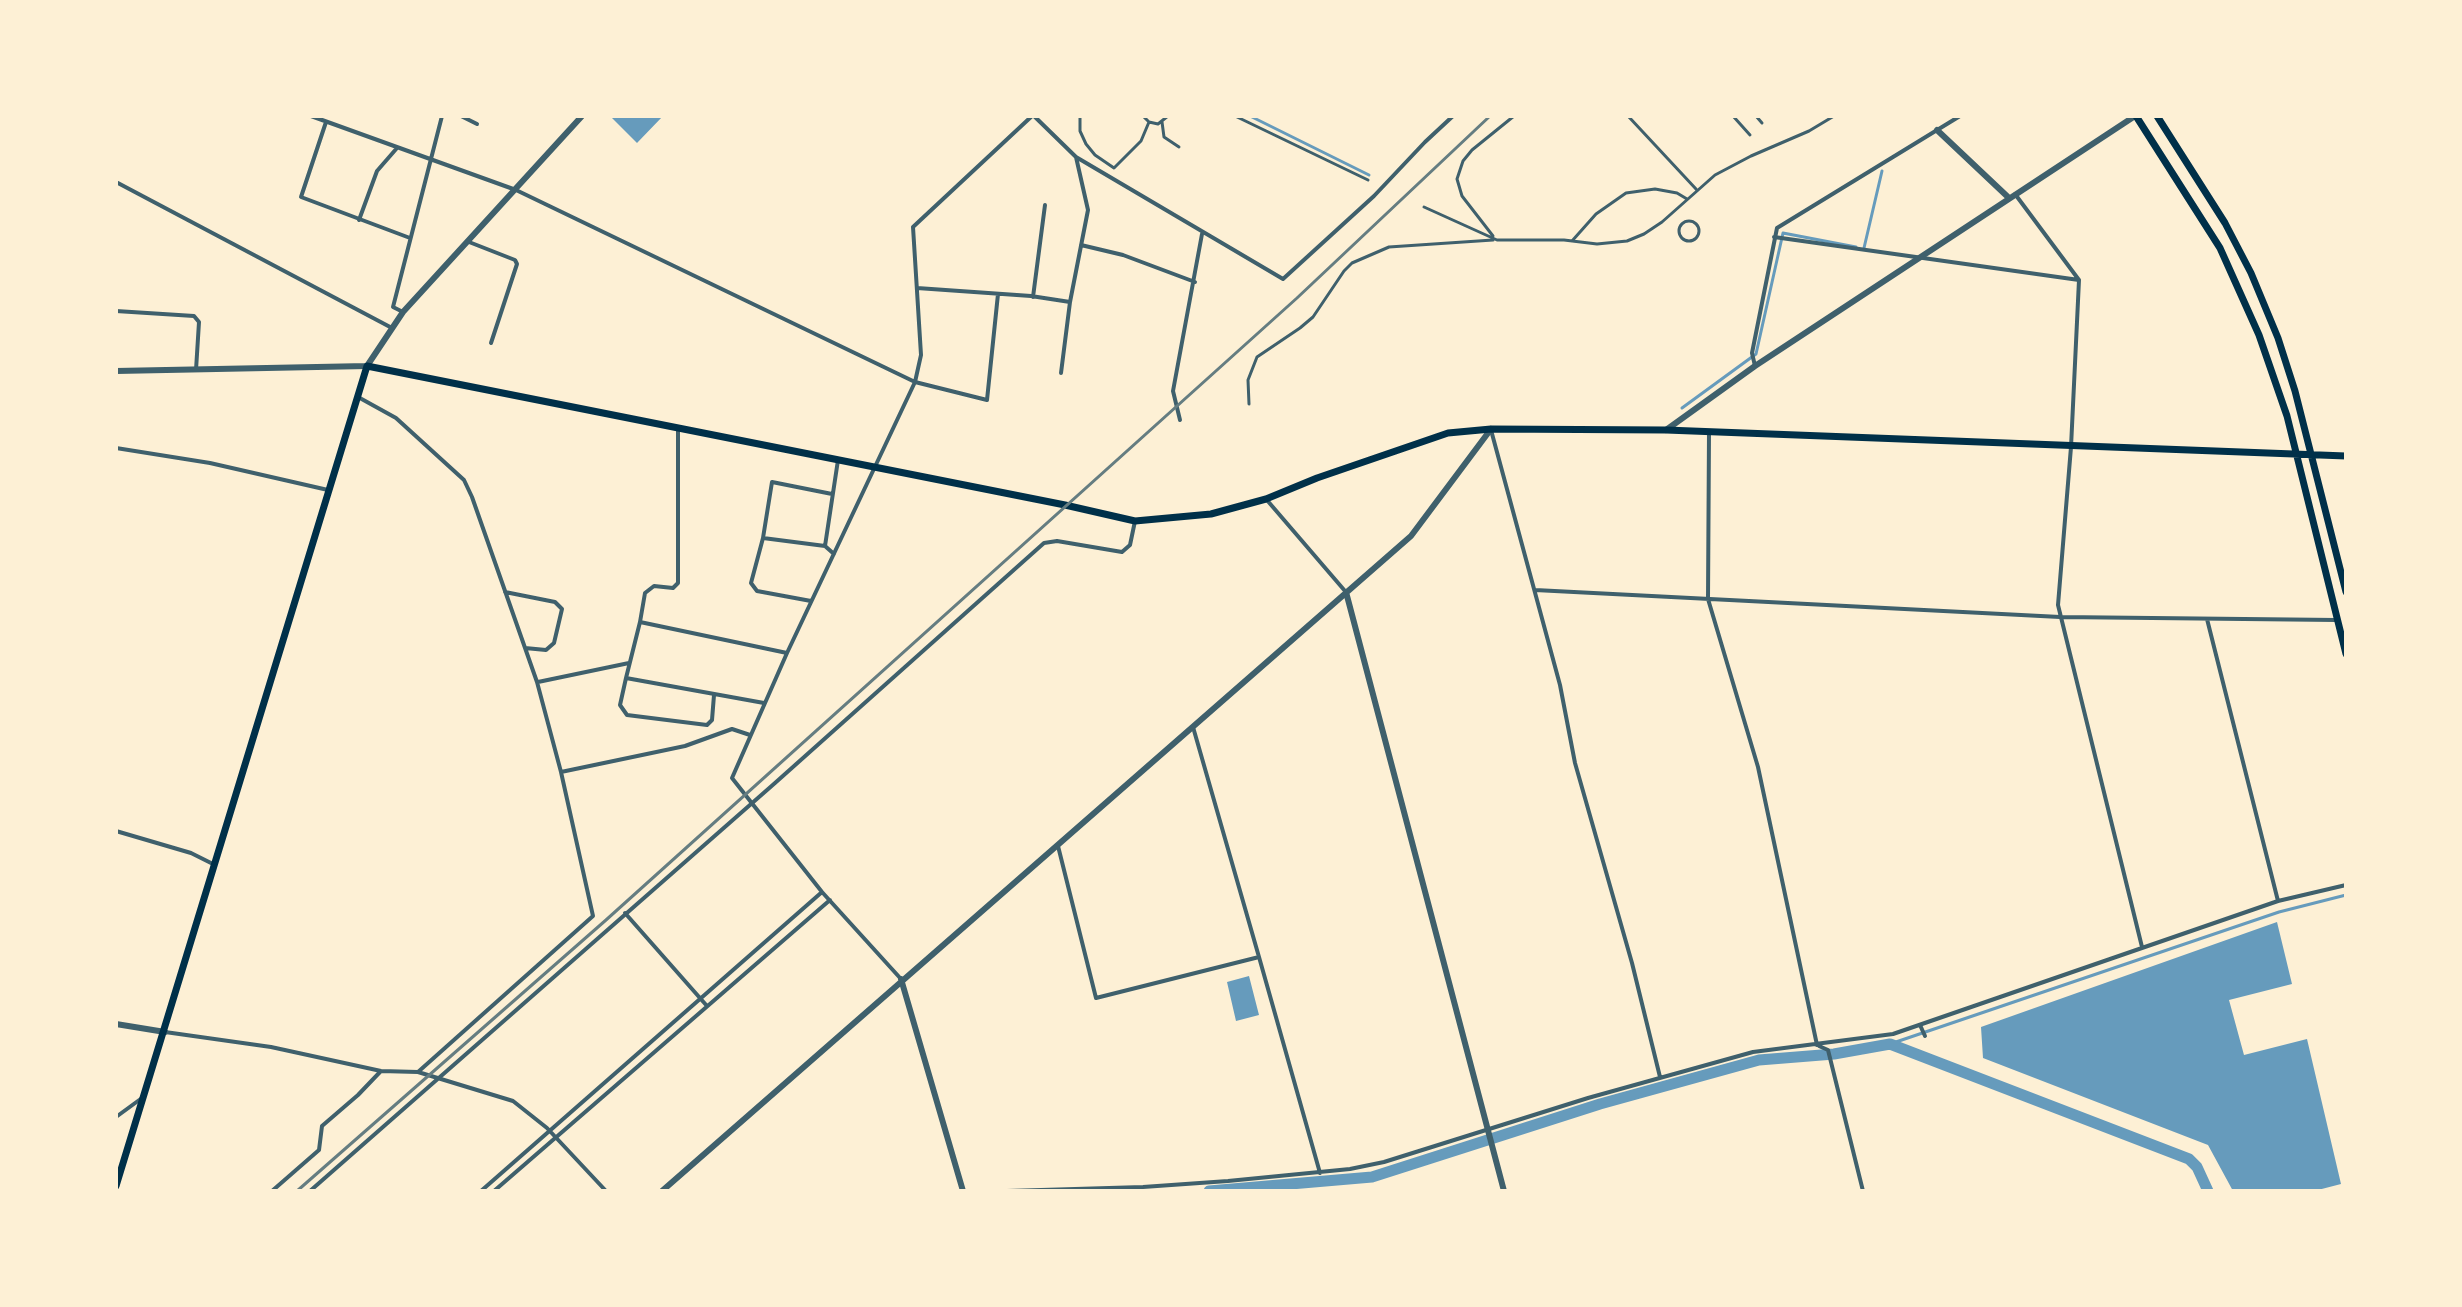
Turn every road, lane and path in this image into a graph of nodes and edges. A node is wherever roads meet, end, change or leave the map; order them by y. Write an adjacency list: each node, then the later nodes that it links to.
1 (311, 116): 20 (street)
2 (334, 116): 24 (street)
3 (442, 116): 31 (street)
4 (461, 116): 25 (street)
5 (582, 116): 34 (street)
6 (1033, 116): 30 (street); 52 (street)
7 (1080, 116): 21 (street)
8 (1143, 116): 21 (street)
9 (1168, 116): 22 (street)
10 (1235, 116): 32 (street)
11 (1453, 116): 42 (street)
12 (1514, 116): 45 (street)
13 (1628, 116): 35 (street)
14 (1733, 116): 27 (street)
15 (1756, 116): 23 (street)
16 (1834, 116): 35 (street)
17 (1960, 116): 26 (street)
18 (2136, 116): 36 (street); 75 (main road)
19 (2157, 116): 76 (main road)
20 (326, 122): 24 (street); 40 (street)
21 (1149, 122): 22 (street)
22 (1162, 122): 28 (street)
23 (1762, 123)
24 (332, 124): 29 (street)
25 (477, 124)
26 (1935, 129): 36 (street); 43 (street)
27 (1750, 135)
28 (1179, 147)
29 (397, 148): 31 (street); 40 (street)
30 (1076, 157): 42 (street); 48 (street)
31 (429, 160): 34 (street); 44 (street)
32 (1368, 180)
33 (116, 182): 58 (street)
34 (516, 190): 47 (street); 65 (street)
35 (1696, 190): 37 (street)
36 (2012, 196): 49 (street); 50 (street)
37 (1687, 199): 46 (street); 46 (street)
38 (1045, 205): 54 (street)
39 (1424, 207): 45 (street)
40 (359, 220): 44 (street)
41 (1679, 230): 41 (street)
42 (1202, 234): 51 (street)
43 (1774, 237): 49 (street); 61 (street)
44 (410, 238): 57 (street)
45 (1497, 240): 46 (street); 67 (street)
46 (1572, 241)
47 (469, 242): 57 (street); 59 (street)
48 (1081, 245): 51 (street); 55 (street)
49 (1918, 259): 50 (street); 61 (street)
50 (2079, 280): 73 (street)
51 (1195, 282): 68 (street)
52 (917, 288): 53 (street); 65 (street)
53 (998, 294): 54 (street); 65 (street)
54 (1033, 297): 55 (street)
55 (1070, 302): 64 (street)
56 (116, 311): 62 (street)
57 (403, 312): 58 (street)
58 (392, 328): 60 (street)
59 (491, 343)
60 (367, 366): 62 (street); 66 (main road); 69 (main road)
61 (1755, 366): 71 (street)
62 (196, 370): 63 (street)
63 (116, 371)
64 (1061, 373)
65 (915, 382): 79 (street)
66 (357, 397): 80 (main road); 88 (street)
67 (1249, 404)
68 (1180, 420)
69 (678, 427): 78 (main road); 96 (street)
70 (1491, 429): 71 (main road); 82 (main road); 87 (street); 89 (street)
71 (1666, 430): 72 (main road)
72 (1709, 433): 73 (main road); 91 (street)
73 (2071, 447): 75 (main road); 93 (street)
74 (116, 448): 80 (street)
75 (2297, 455): 76 (main road); 95 (main road)
76 (2312, 456): 77 (main road); 90 (main road)
77 (2346, 456)
78 (838, 460): 79 (main road); 81 (street)
79 (876, 467): 83 (main road); 86 (street)
80 (328, 490): 111 (main road)
81 (832, 494): 84 (street); 85 (street)
82 (1266, 499): 83 (main road); 89 (street)
83 (1135, 521): 108 (street)
84 (763, 538): 85 (street); 92 (street)
85 (825, 546): 86 (street)
86 (834, 554): 92 (street)
87 (1535, 590): 91 (street); 129 (street)
88 (505, 592): 97 (street); 97 (street)
89 (1346, 592): 105 (street); 134 (street)
90 (2346, 592)
91 (1708, 599): 93 (street); 126 (street)
92 (811, 601): 98 (street)
93 (2060, 617): 94 (street); 117 (street)
94 (2207, 619): 95 (street); 115 (street)
95 (2338, 620): 99 (main road)
96 (640, 622): 98 (street); 100 (street)
97 (525, 648): 102 (street)
98 (787, 653): 104 (street)
99 (2346, 654)
100 (629, 663): 101 (street); 102 (street)
101 (626, 678): 103 (street); 103 (street)
102 (537, 682): 107 (street)
103 (714, 695): 104 (street)
104 (764, 703): 106 (street)
105 (1193, 727): 110 (street); 118 (street)
106 (750, 735): 107 (street); 108 (street)
107 (561, 772): 128 (street)
108 (753, 802): 113 (street); 116 (street)
109 (116, 831): 111 (street)
110 (1058, 846): 118 (street); 119 (street)
111 (213, 864): 124 (main road)
112 (2346, 885): 115 (street)
113 (822, 892): 114 (street); 120 (street)
114 (830, 900): 119 (street); 121 (street)
115 (2278, 901): 117 (street)
116 (625, 913): 120 (street); 130 (street)
117 (2142, 947): 123 (street)
118 (1259, 957): 136 (street)
119 (901, 979): 144 (street); 145 (street)
120 (701, 1000): 121 (street); 133 (street)
121 (707, 1006): 135 (street)
122 (116, 1024): 124 (street)
123 (1921, 1026): 125 (street); 126 (street)
124 (165, 1032): 127 (street); 131 (main road)
125 (1925, 1036)
126 (1817, 1045): 129 (street); 148 (street)
127 (381, 1071): 128 (street); 139 (street)
128 (418, 1072): 130 (street)
129 (1660, 1077): 134 (street)
130 (437, 1078): 133 (street); 140 (street)
131 (142, 1098): 132 (street); 137 (main road)
132 (116, 1117)
133 (550, 1131): 135 (street); 141 (street)
134 (1489, 1132): 136 (street); 147 (street)
135 (555, 1137): 142 (street); 143 (street)
136 (1320, 1173): 138 (street)
137 (116, 1186)
138 (1144, 1190): 146 (street)
139 (272, 1191)
140 (310, 1191)
141 (481, 1191)
142 (494, 1191)
143 (606, 1191)
144 (662, 1191)
145 (963, 1191)
146 (1007, 1191)
147 (1504, 1191)
148 (1863, 1191)

